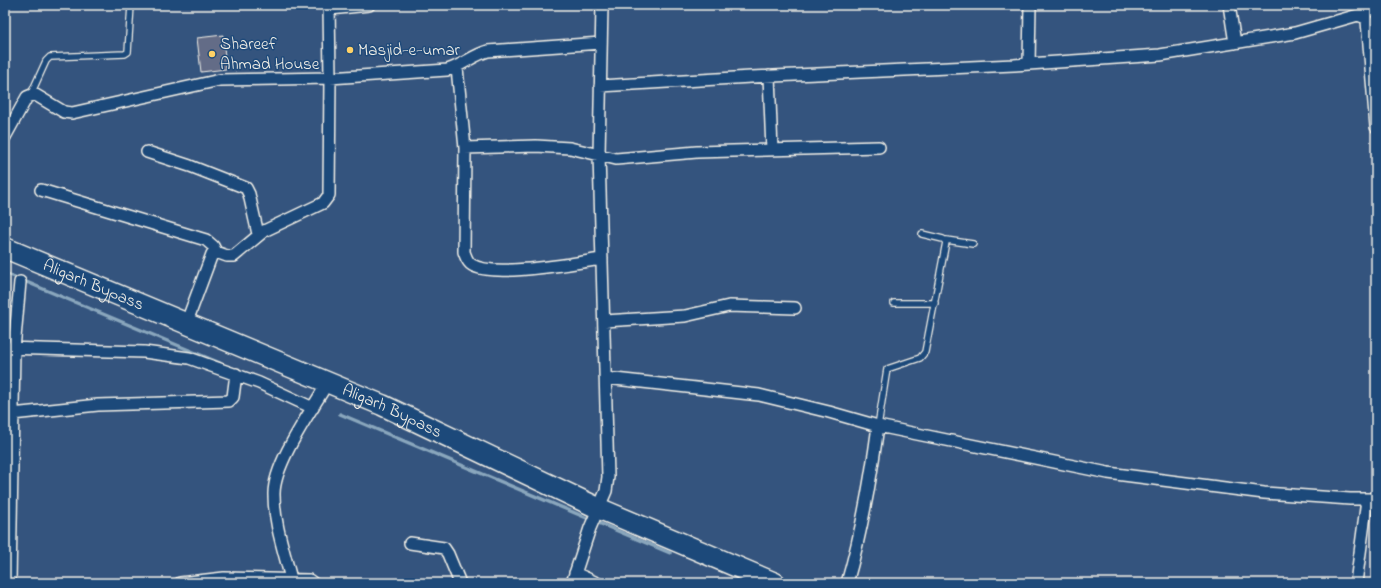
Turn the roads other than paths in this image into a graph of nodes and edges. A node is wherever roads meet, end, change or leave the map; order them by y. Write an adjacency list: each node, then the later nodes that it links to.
1 (131, 5): 16 (lane)
2 (369, 5): 7 (street)
3 (602, 5): 9 (street)
4 (1030, 5): 11 (street)
5 (1230, 5): 10 (street)
6 (1376, 6): 8 (street)
7 (329, 7): 14 (street)
8 (1362, 16): 10 (street); 17 (street)
9 (601, 43): 12 (street); 15 (street)
10 (1235, 43): 11 (street)
11 (1029, 64): 13 (street)
12 (457, 68): 14 (street); 20 (street)
13 (769, 76): 15 (street); 21 (street)
14 (330, 78): 16 (street); 25 (street)
15 (600, 86): 23 (street)
16 (30, 94): 18 (street)
17 (1376, 127)
18 (5, 137)
19 (879, 147): 21 (street)
20 (465, 148): 23 (street); 31 (street)
21 (772, 150): 23 (street)
22 (147, 152): 25 (street)
23 (599, 156): 31 (street)
24 (41, 190): 30 (street)
25 (258, 234): 30 (street)
26 (922, 234): 27 (lane)
27 (946, 240): 28 (lane); 34 (lane)
28 (973, 244)
29 (5, 248): 37 (highway, Aligarh Bypass)
30 (216, 252): 37 (street)
31 (602, 260): 36 (street)
32 (20, 282): 38 (street)
33 (894, 303): 34 (lane)
34 (935, 303): 44 (lane)
35 (795, 308): 36 (street)
36 (604, 321): 40 (street)
37 (186, 324): 41 (highway, Aligarh Bypass)
38 (9, 348): 39 (street); 43 (street)
39 (236, 374): 42 (street); 43 (street)
40 (606, 378): 44 (street); 46 (street)
41 (328, 382): 42 (street); 46 (highway, Aligarh Bypass)
42 (313, 408): 49 (street)
43 (12, 414): 50 (street)
44 (878, 426): 45 (street); 56 (street)
45 (1371, 500): 57 (street)
46 (596, 512): 48 (street); 55 (highway, Aligarh Bypass)
47 (410, 543): 53 (street)
48 (573, 578): 54 (street)
49 (291, 579): 51 (street); 52 (street)
50 (10, 583)
51 (180, 583)
52 (313, 583)
53 (460, 583)
54 (597, 583)
55 (775, 583)
56 (848, 583)
57 (1356, 583)

